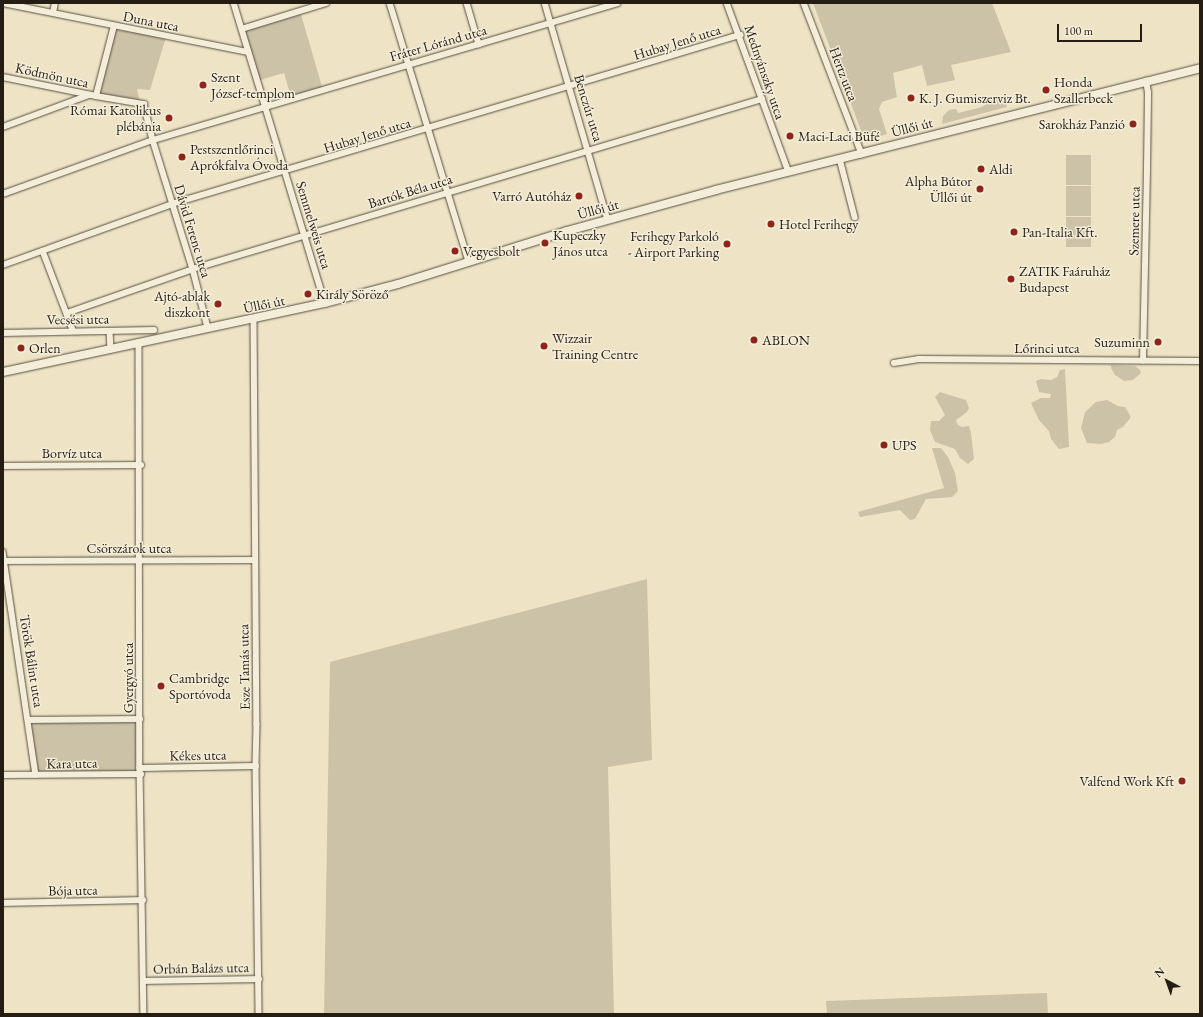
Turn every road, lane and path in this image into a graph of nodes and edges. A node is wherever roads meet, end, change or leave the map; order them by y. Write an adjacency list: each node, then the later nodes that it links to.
1 (3, 3): 12 (street, Duna utca)
2 (55, 3): 12 (street)
3 (234, 3): 15 (street)
4 (326, 3): 11 (street)
5 (390, 3): 19 (street)
6 (467, 3): 17 (street)
7 (545, 3): 13 (street, Benczúr utca)
8 (617, 3): 13 (street, Fráter Lóránd utca)
9 (727, 3): 16 (street, Mednyánszky utca)
10 (804, 3): 32 (street, Hertz utca)
11 (314, 5): 15 (street)
12 (53, 13): 14 (street, Duna utca)
13 (550, 23): 17 (street, Fráter Lóránd utca); 23 (street, Benczúr utca)
14 (114, 26): 18 (street, Duna utca); 25 (street)
15 (242, 30): 18 (street)
16 (740, 35): 23 (street, Hubay Jenő utca); 26 (street, Mednyánszky utca)
17 (479, 44): 19 (street, Fráter Lóránd utca)
18 (248, 52): 27 (street, Semmelweis utca)
19 (408, 64): 27 (street, Fráter Lóránd utca); 29 (street)
20 (1200, 68): 22 (main road, Üllői út)
21 (3, 77): 24 (street, Ködmön utca)
22 (1146, 81): 32 (main road, Üllői út); 56 (street, Szemere utca)
23 (570, 86): 29 (street, Hubay Jenő utca); 31 (street, Benczúr utca)
24 (89, 95): 25 (street, Ködmön utca); 28 (street)
25 (96, 96): 30 (street, Ködmön utca)
26 (762, 99): 31 (street, Bartók Béla utca); 35 (street, Mednyánszky utca)
27 (265, 108): 30 (street, Fráter Lóránd utca); 34 (street, Semmelweis utca)
28 (3, 127)
29 (427, 129): 34 (street, Hubay Jenő utca); 36 (street)
30 (153, 140): 37 (street); 38 (street, Dávid Ferenc utca)
31 (589, 151): 36 (street, Bartók Béla utca); 40 (street, Benczúr utca)
32 (862, 154): 33 (main road, Üllői út)
33 (840, 159): 35 (main road, Üllői út); 39 (street)
34 (285, 172): 38 (street, Hubay Jenő utca); 41 (street, Semmelweis utca)
35 (789, 172): 40 (main road, Üllői út)
36 (447, 192): 41 (street, Bartók Béla utca); 43 (street)
37 (3, 194)
38 (172, 204): 42 (street, Hubay Jenő utca); 45 (street, Dávid Ferenc utca)
39 (855, 217)
40 (608, 220): 43 (main road, Üllői út)
41 (304, 235): 45 (street, Bartók Béla utca); 46 (street, Semmelweis utca)
42 (43, 251): 44 (street, Hubay Jenő utca); 47 (street)
43 (469, 261): 46 (main road, Üllői út)
44 (3, 265)
45 (193, 269): 47 (street, Bartók Béla utca); 49 (street, Dávid Ferenc utca)
46 (325, 303): 48 (main road, Üllői út)
47 (67, 313): 50 (street)
48 (254, 319): 49 (main road, Üllői út); 64 (street, Esze Tamás utca)
49 (208, 328): 54 (main road, Üllői út)
50 (73, 330): 52 (street, Vecsési utca); 53 (street, Vecsési utca)
51 (154, 330): 52 (street, Vecsési utca)
52 (110, 331): 55 (street)
53 (3, 333)
54 (139, 342): 55 (main road, Üllői út); 60 (street, Gyergyó utca)
55 (112, 348): 59 (main road, Üllői út)
56 (1143, 361): 57 (street, Lőrinci utca); 58 (street, Lőrinci utca)
57 (1200, 361)
58 (894, 363)
59 (3, 372)
60 (140, 465): 61 (street, Borvíz utca); 63 (street, Gyergyó utca)
61 (3, 466)
62 (3, 552): 65 (street, Török Bálint utca)
63 (141, 560): 64 (street, Csörszárok utca); 65 (street, Csörszárok utca); 66 (street, Gyergyó utca)
64 (255, 560): 68 (street, Esze Tamás utca)
65 (4, 561): 67 (street, Török Bálint utca)
66 (140, 719): 67 (street); 69 (street, Gyergyó utca)
67 (28, 720): 71 (street, Török Bálint utca)
68 (256, 766): 69 (street, Kékes utca); 74 (street, Esze Tamás utca)
69 (141, 771): 71 (street, Kara utca); 72 (street, Gyergyó utca)
70 (3, 775): 71 (street, Kara utca)
71 (36, 775)
72 (143, 900): 73 (street, Bója utca); 75 (street, Gyergyó utca)
73 (3, 903)
74 (259, 979): 75 (street, Orbán Balázs utca); 77 (street, Esze Tamás utca)
75 (144, 980): 76 (street, Gyergyó utca)
76 (144, 1014)
77 (259, 1014)

